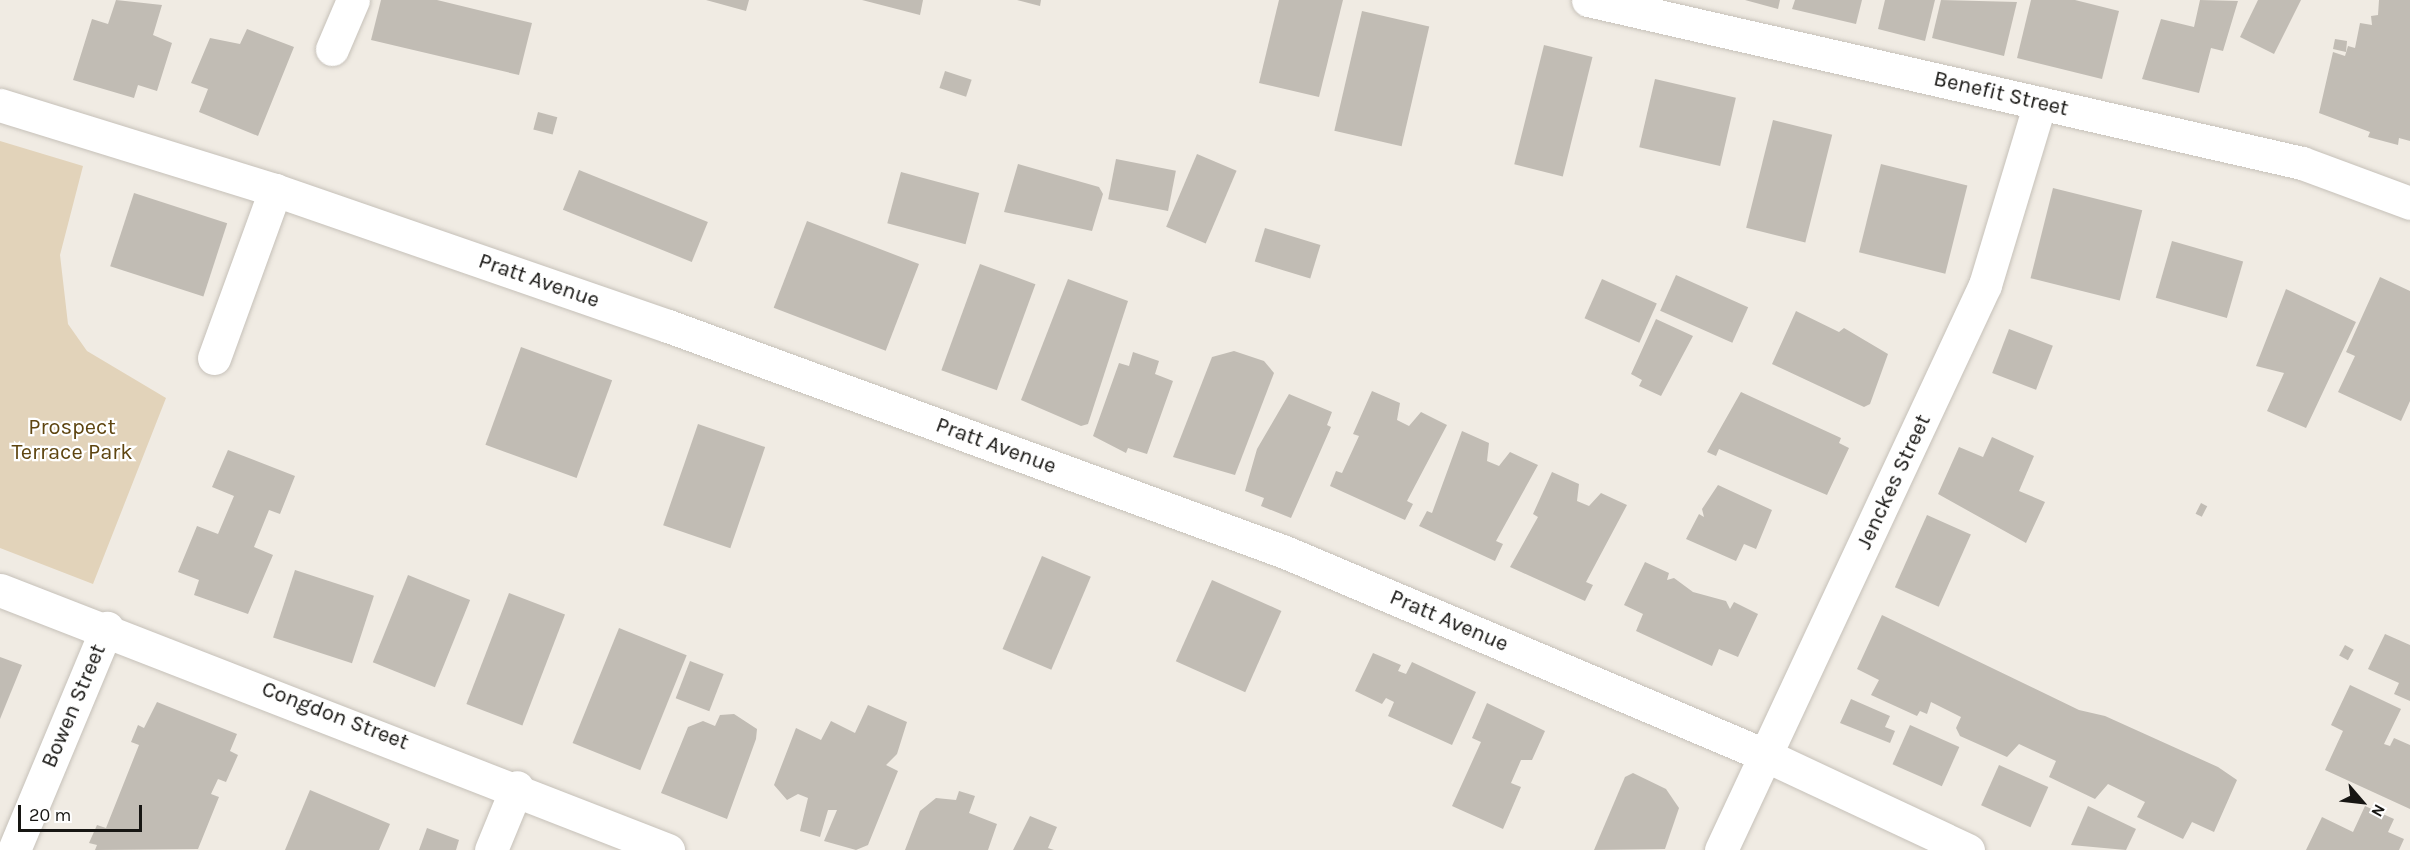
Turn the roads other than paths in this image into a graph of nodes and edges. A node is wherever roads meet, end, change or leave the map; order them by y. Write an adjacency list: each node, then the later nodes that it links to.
1 (353, 0): 4 (street)
2 (1588, 0): 3 (street, Benefit Street)
3 (1674, 10): 5 (street, Benefit Street)
4 (332, 49)
5 (2040, 103): 8 (street, Benefit Street); 12 (street, Jenckes Street)
6 (0, 105): 7 (street, Pratt Avenue)
7 (275, 190): 9 (street); 12 (street, Pratt Avenue)
8 (2410, 203)
9 (214, 358)
10 (0, 590): 11 (street, Congdon Street)
11 (107, 628): 13 (street, Congdon Street); 14 (street, Bowen Street)
12 (1767, 756): 17 (street, Jenckes Street); 18 (street, Pratt Avenue)
13 (517, 787): 15 (street); 16 (street, Congdon Street)
14 (14, 850)
15 (491, 850)
16 (668, 850)
17 (1721, 850)
18 (1968, 850)

